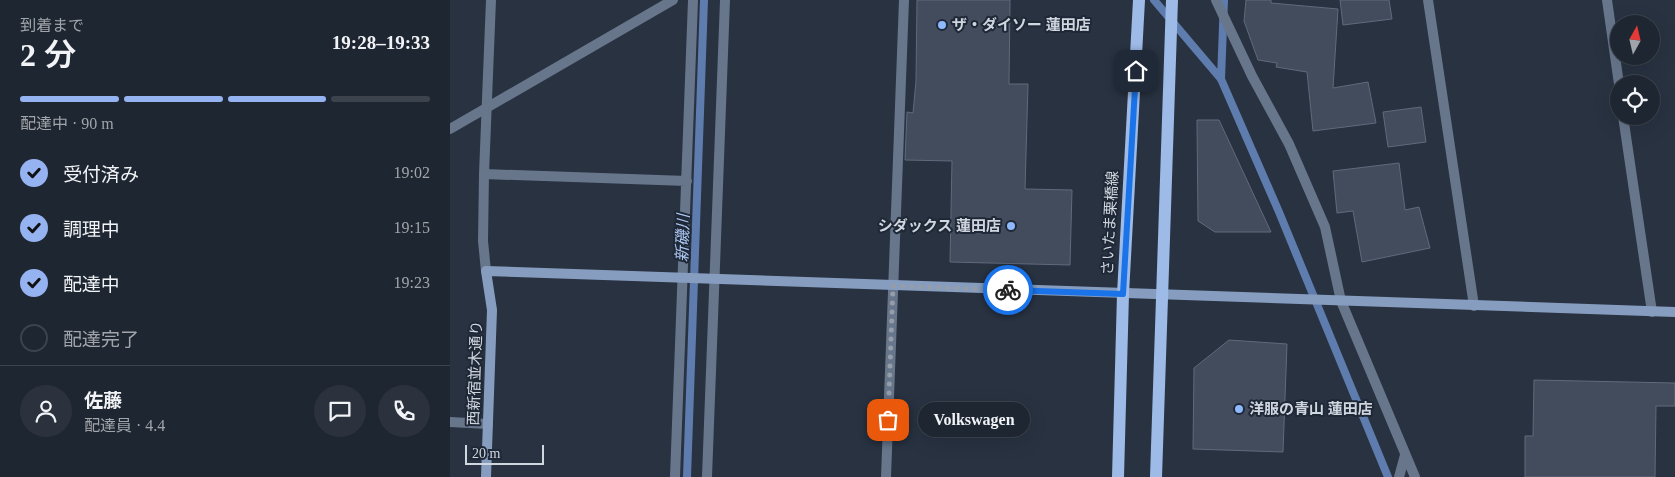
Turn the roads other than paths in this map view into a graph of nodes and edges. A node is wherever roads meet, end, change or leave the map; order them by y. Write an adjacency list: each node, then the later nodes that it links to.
1 (491, 0): 12 (street)
2 (673, 0): 12 (street)
3 (692, 0): 16 (street)
4 (725, 0): 19 (street)
5 (904, 0): 20 (street)
6 (1139, 0): 21 (main road, さいたま栗橋線)
7 (1172, 0): 22 (main road)
8 (1216, 0): 23 (street)
9 (1428, 0): 24 (street)
10 (1607, 0): 11 (street)
11 (1618, 75)
12 (487, 109): 14 (street); 15 (street)
13 (1624, 125): 25 (street)
14 (450, 129)
15 (484, 174): 16 (street); 17 (street)
16 (687, 181): 18 (street)
17 (486, 271): 18 (street); 28 (street, 西新宿並木通り)
18 (683, 279): 19 (street); 31 (street)
19 (713, 280): 20 (street); 32 (street)
20 (893, 286): 21 (street); 33 (street)
21 (1123, 294): 22 (street); 34 (main road, さいたま栗橋線)
22 (1163, 295): 23 (street); 35 (main road)
23 (1341, 301): 24 (street); 29 (street)
24 (1474, 306): 25 (street)
25 (1652, 312): 26 (street)
26 (1675, 312)
27 (450, 422): 28 (street)
28 (488, 424): 30 (street, 西新宿並木通り)
29 (1405, 455): 36 (street); 37 (street)
30 (486, 477)
31 (675, 477)
32 (707, 477)
33 (886, 477)
34 (1118, 477)
35 (1156, 477)
36 (1399, 477)
37 (1415, 477)

